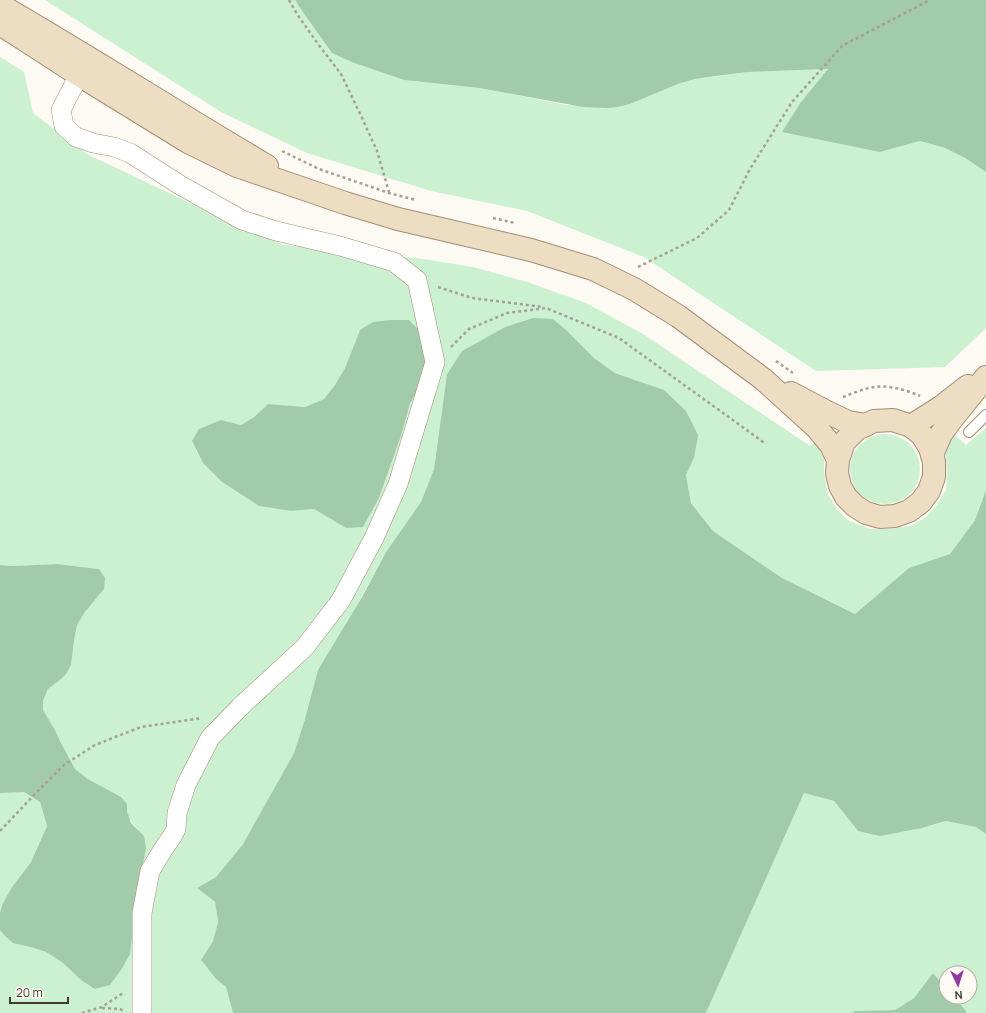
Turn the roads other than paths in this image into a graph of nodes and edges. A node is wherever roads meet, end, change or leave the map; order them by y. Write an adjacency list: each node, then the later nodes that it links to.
1 (0, 5): 3 (main road)
2 (0, 24): 3 (main road)
3 (84, 66): 6 (main road); 13 (street)
4 (986, 371): 9 (main road)
5 (986, 377): 11 (main road)
6 (763, 379): 8 (main road); 12 (main road)
7 (986, 415): 10 (lane)
8 (866, 424): 9 (main road); 12 (main road)
9 (910, 426): 11 (main road)
10 (969, 432)
11 (932, 455): 12 (main road)
12 (838, 460)
13 (142, 1013)

